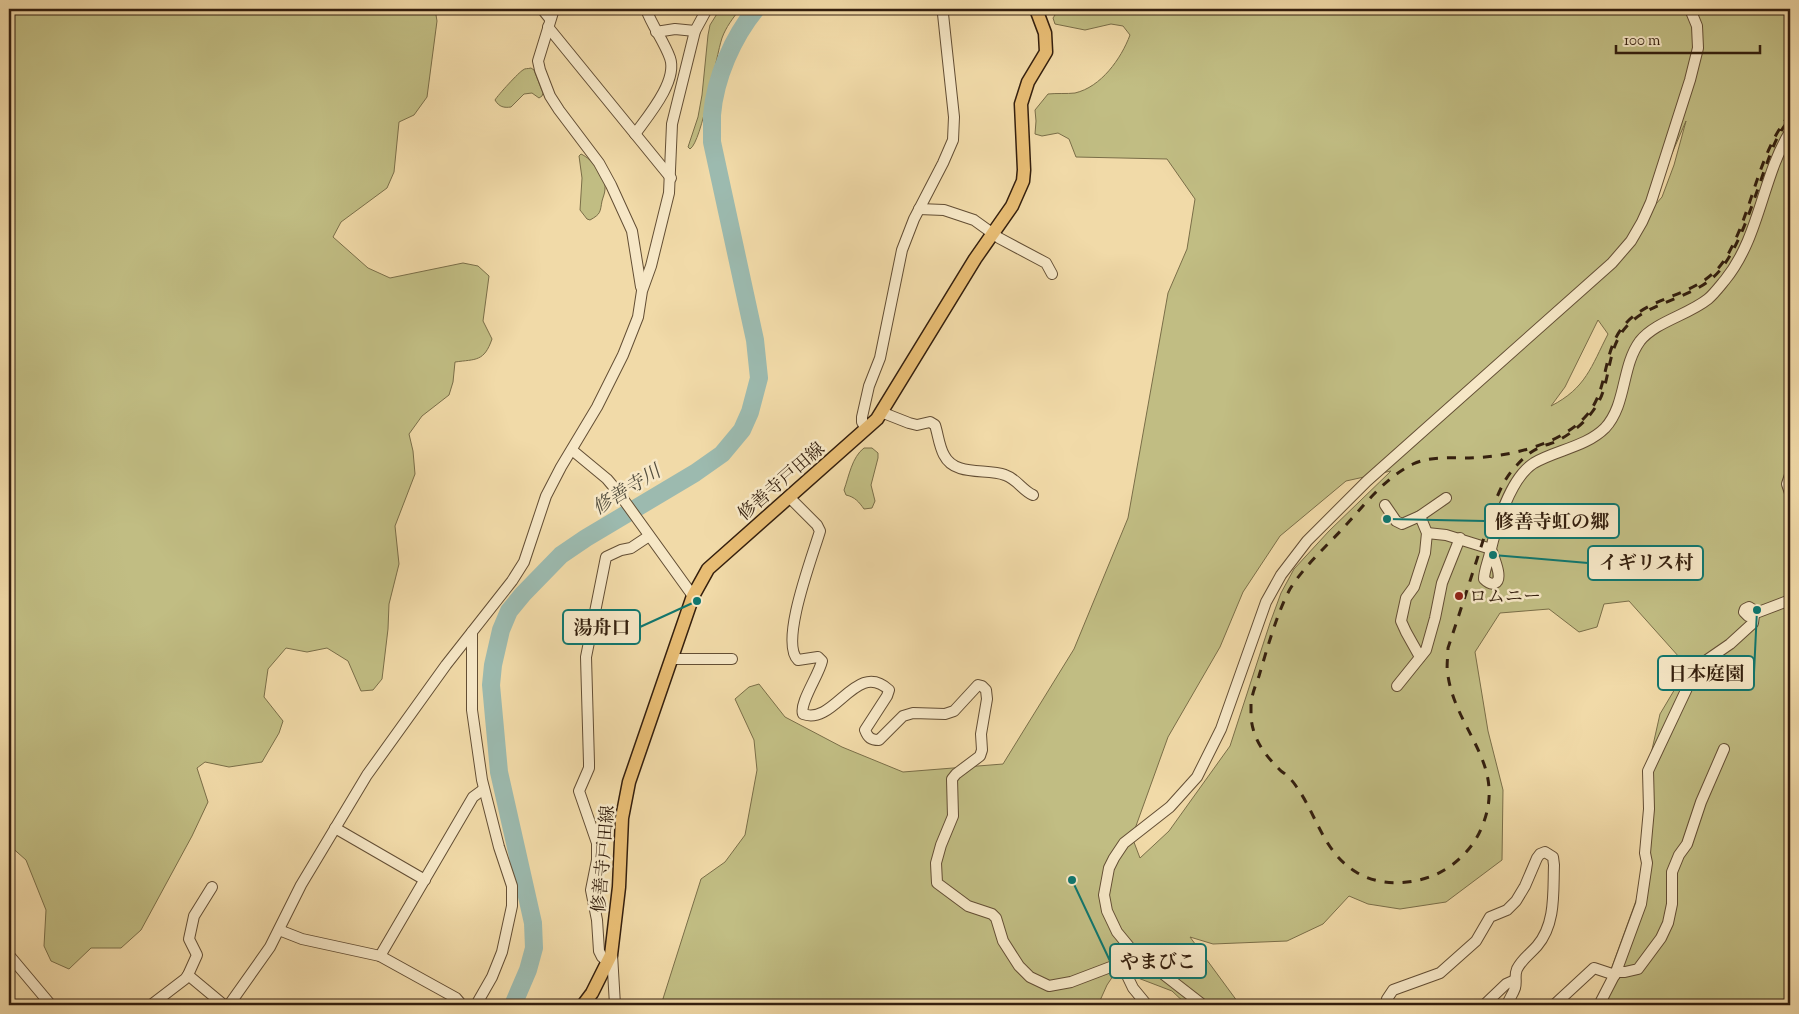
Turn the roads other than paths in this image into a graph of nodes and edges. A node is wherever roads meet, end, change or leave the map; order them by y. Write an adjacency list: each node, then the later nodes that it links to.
1 (542, 9): 8 (street)
2 (554, 9): 8 (street)
3 (646, 9): 10 (street)
4 (707, 9): 9 (street)
5 (1036, 9): 15 (main road, 修善寺戸田線)
6 (1690, 9): 44 (street)
7 (942, 14): 14 (street)
8 (549, 23): 12 (street); 17 (street)
9 (695, 31): 10 (street); 13 (street)
10 (656, 32): 12 (street)
11 (1790, 132): 30 (street)
12 (635, 134): 13 (street)
13 (671, 178): 17 (street)
14 (919, 208): 15 (street); 19 (street)
15 (993, 234): 16 (street); 18 (main road, 修善寺戸田線)
16 (1052, 274)
17 (642, 291): 20 (street)
18 (881, 412): 19 (main road, 修善寺戸田線); 23 (street)
19 (866, 429): 24 (main road, 修善寺戸田線)
20 (572, 450): 29 (street); 33 (street)
21 (1790, 475): 22 (street)
22 (1790, 493)
23 (1033, 496)
24 (789, 497): 31 (main road, 修善寺戸田線); 48 (street)
25 (1446, 498): 27 (street)
26 (1385, 505): 27 (street)
27 (1420, 516): 28 (street)
28 (1427, 533): 30 (street); 34 (street)
29 (649, 536): 31 (street); 47 (street)
30 (1460, 538): 34 (street)
31 (693, 596): 35 (main road, 修善寺戸田線)
32 (1790, 600): 49 (street)
33 (472, 632): 39 (street); 40 (street)
34 (1420, 657): 37 (street)
35 (672, 659): 36 (street); 47 (main road, 修善寺戸田線)
36 (732, 659)
37 (1397, 686)
38 (1724, 749): 49 (street)
39 (484, 789): 41 (street); 57 (street)
40 (335, 828): 41 (street); 43 (street)
41 (424, 880): 46 (street)
42 (212, 887): 50 (street)
43 (279, 930): 46 (street); 55 (street)
44 (1130, 950): 48 (street); 61 (street)
45 (9, 955): 52 (street)
46 (380, 956): 56 (street)
47 (610, 956): 58 (main road, 修善寺戸田線); 59 (street)
48 (1121, 963): 60 (street)
49 (1615, 973): 65 (street); 66 (street)
50 (188, 975): 53 (street); 54 (street)
51 (1515, 980): 62 (street); 63 (street); 64 (street)
52 (51, 1005)
53 (151, 1005)
54 (224, 1005)
55 (229, 1005)
56 (462, 1005)
57 (476, 1005)
58 (583, 1005)
59 (615, 1005)
60 (1147, 1005)
61 (1203, 1005)
62 (1387, 1005)
63 (1484, 1005)
64 (1507, 1005)
65 (1554, 1005)
66 (1600, 1005)

